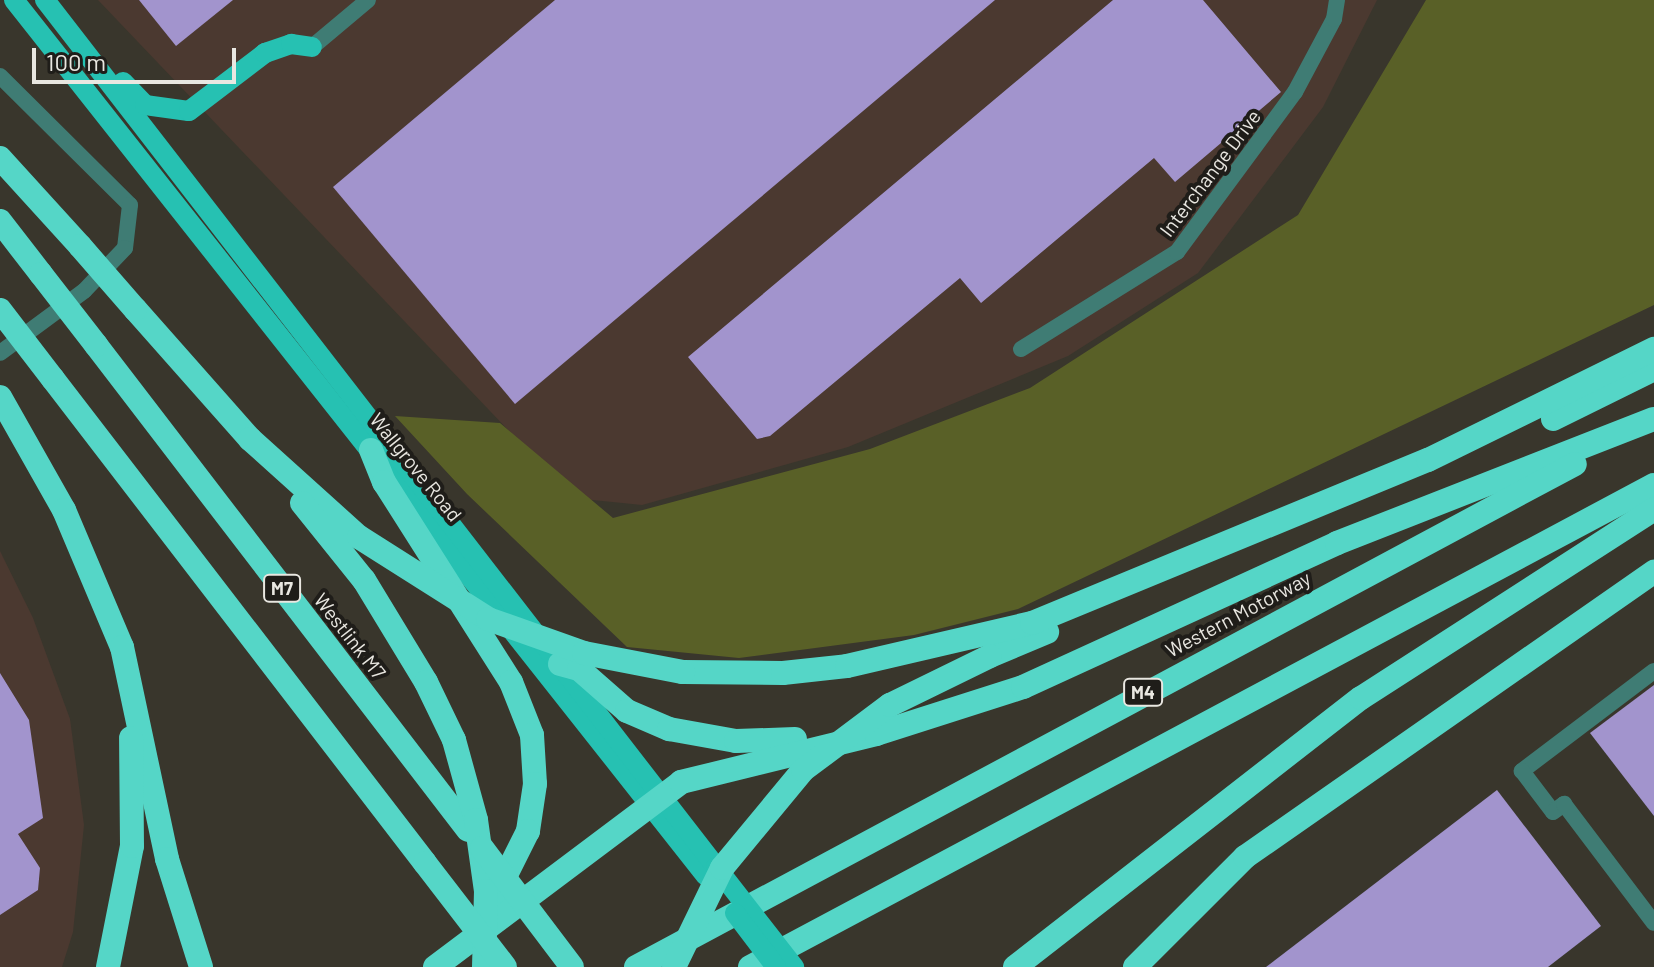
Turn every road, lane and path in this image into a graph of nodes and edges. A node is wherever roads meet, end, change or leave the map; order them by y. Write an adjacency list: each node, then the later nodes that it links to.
1 (14, 0): 17 (main road, Wallgrove Road)
2 (46, 0): 5 (main road); 22 (main road, Wallgrove Road)
3 (368, 0): 5 (street)
4 (1337, 0): 10 (street, Interchange Drive)
5 (312, 47)
6 (0, 76): 12 (street)
7 (0, 158): 16 (highway, bridge)
8 (0, 221): 36 (highway, Westlink M7 / M7, bridge)
9 (0, 310): 35 (highway, M7, bridge)
10 (1021, 349)
11 (1654, 349): 16 (highway, bridge)
12 (0, 353)
13 (1654, 369): 38 (highway, bridge)
14 (3, 402): 21 (highway)
15 (1654, 421): 24 (highway); 37 (highway, Western Motorway / M4)
16 (250, 439): 34 (highway, bridge)
17 (371, 450): 25 (main road, Wallgrove Road); 29 (highway)
18 (1654, 485): 39 (highway)
19 (1654, 509): 30 (highway)
20 (1654, 572): 27 (highway)
21 (111, 625): 31 (highway); 32 (highway)
22 (560, 664): 24 (highway); 25 (main road, Wallgrove Road)
23 (1654, 671): 28 (street)
24 (887, 727): 25 (highway)
25 (654, 800): 26 (main road, Wallgrove Road); 29 (highway)
26 (711, 872): 40 (main road, Wallgrove Road, bridge); 41 (main road, Wallgrove Road, bridge)
27 (1221, 876): 42 (highway); 43 (highway)
28 (1654, 923)
29 (465, 944): 33 (highway)
30 (1018, 966)
31 (108, 967)
32 (201, 967)
33 (435, 967)
34 (484, 967)
35 (505, 967)
36 (572, 967)
37 (636, 967)
38 (674, 967)
39 (750, 967)
40 (776, 967)
41 (794, 967)
42 (1123, 967)
43 (1135, 967)

